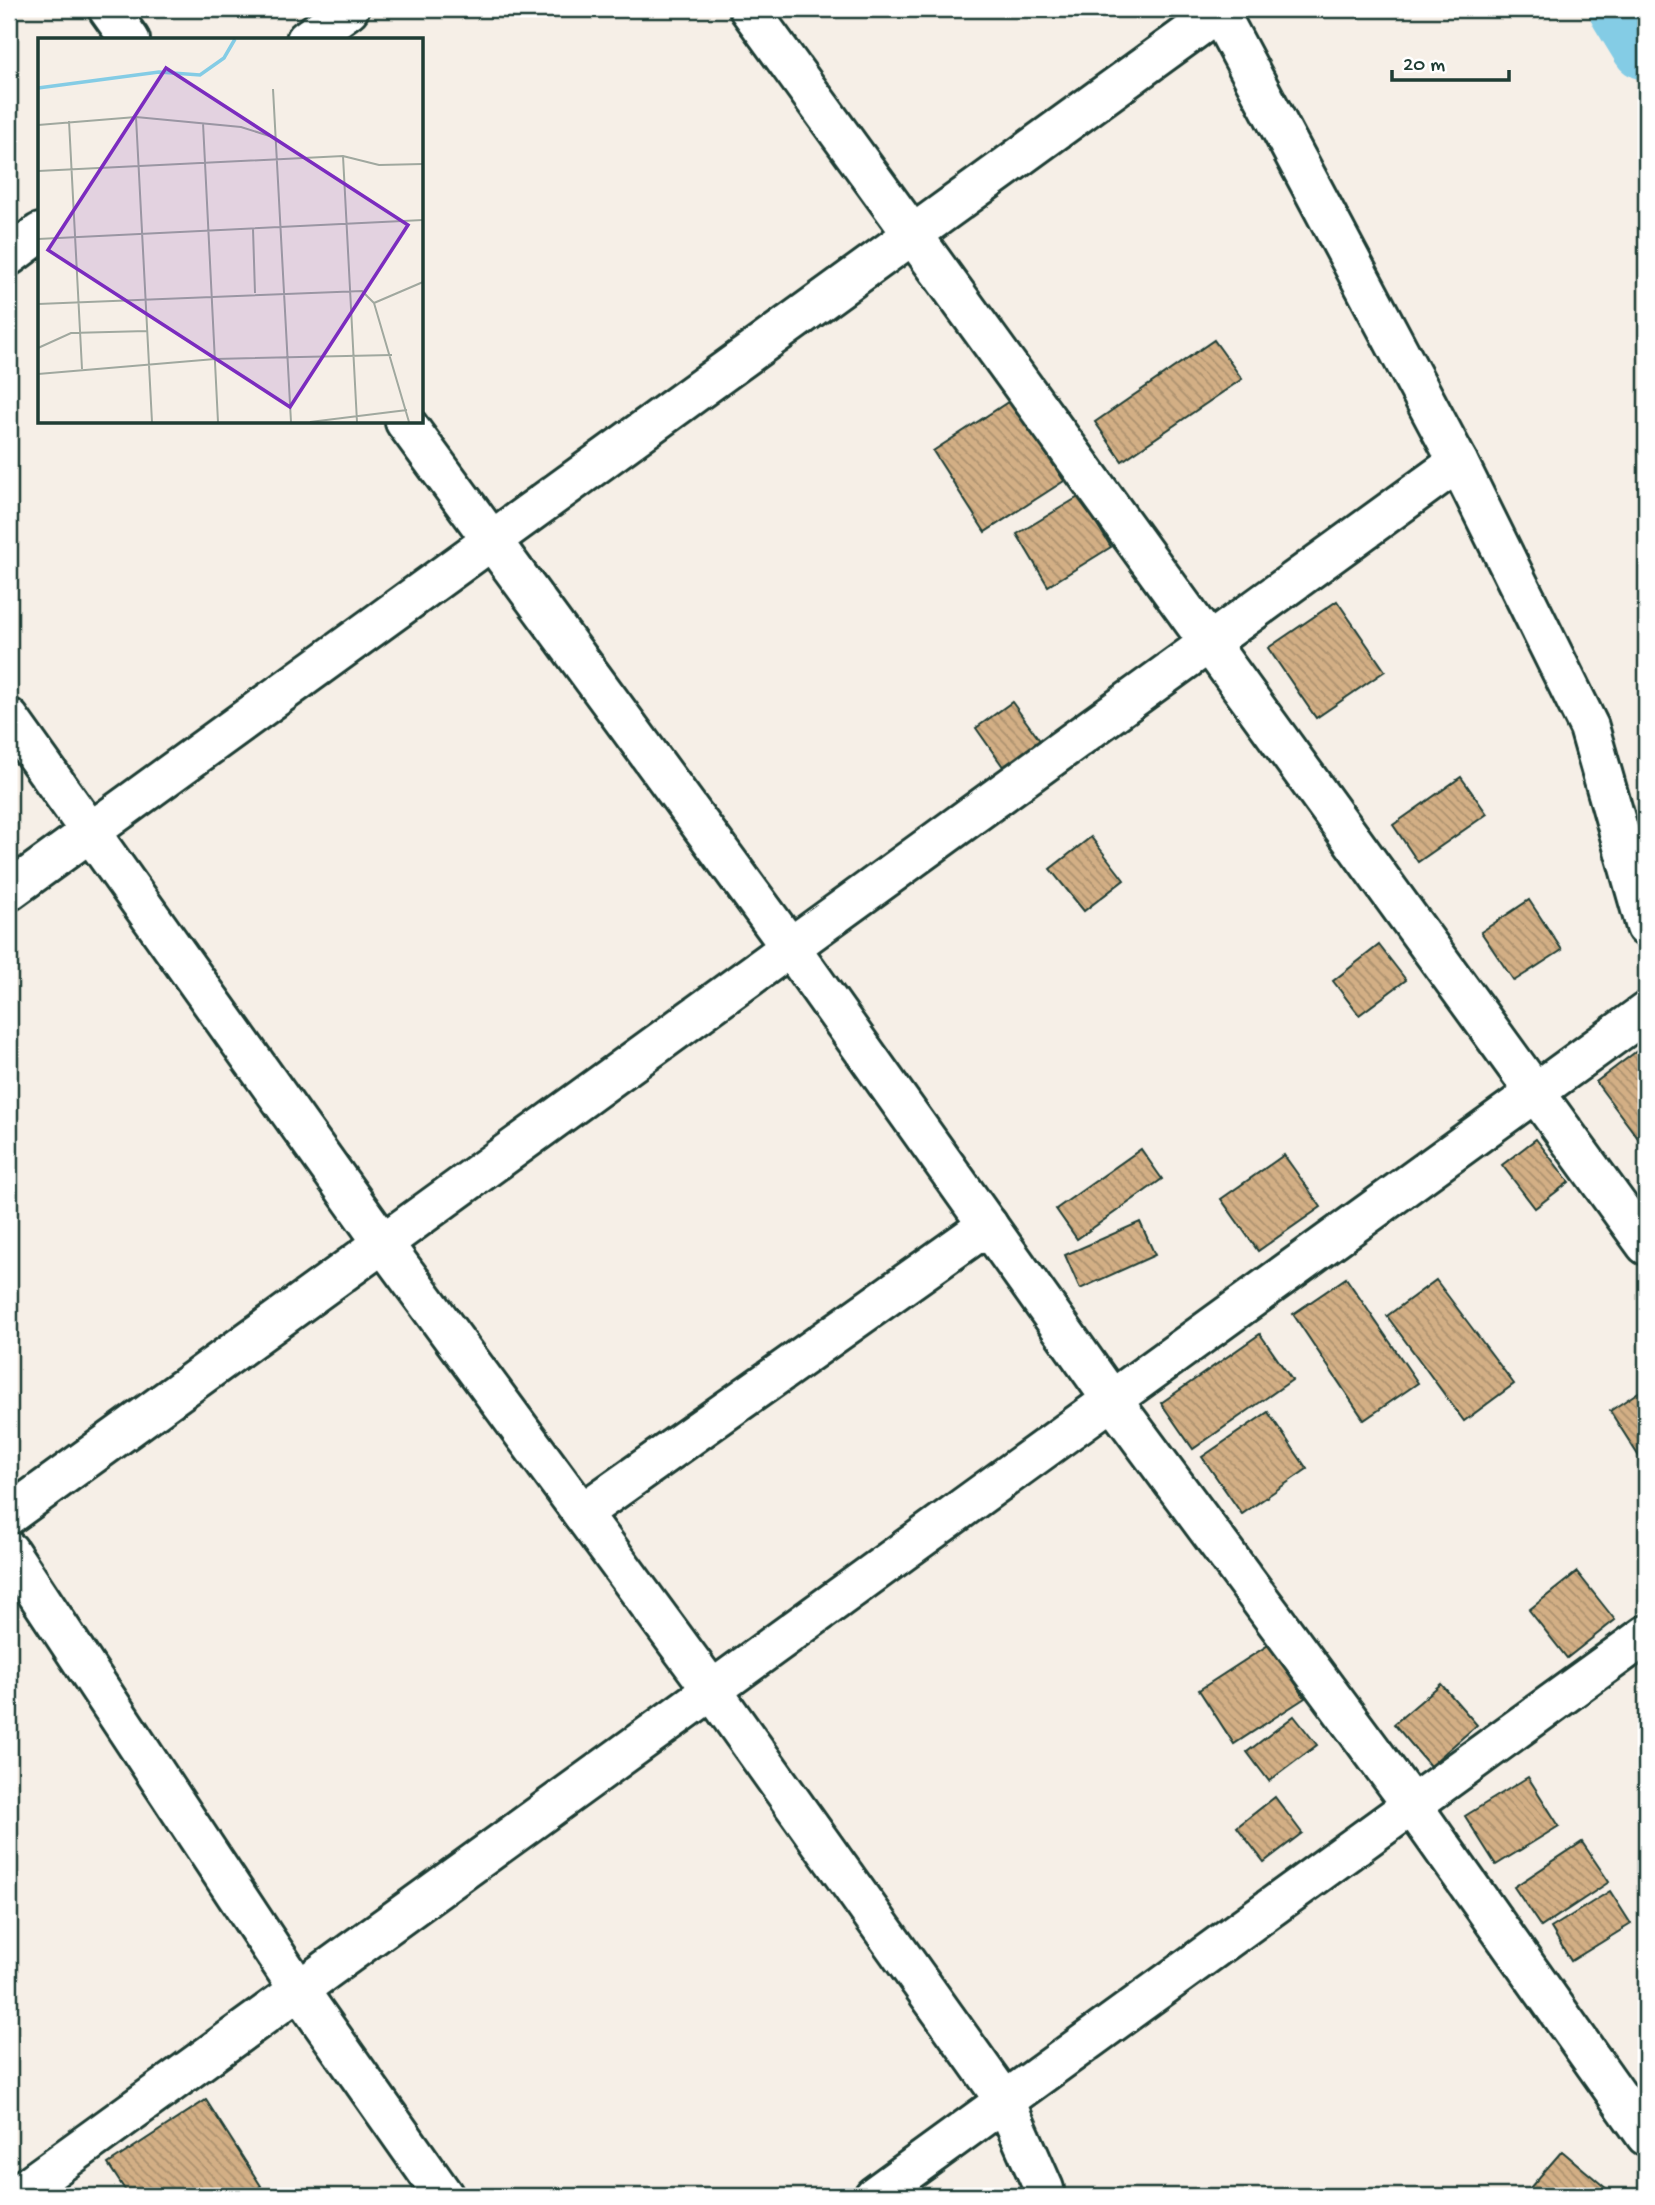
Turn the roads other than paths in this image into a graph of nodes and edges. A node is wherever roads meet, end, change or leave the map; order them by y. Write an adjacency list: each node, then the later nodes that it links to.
1 (108, 9): 5 (street)
2 (349, 9): 6 (street)
3 (749, 9): 8 (street)
4 (1218, 11): 8 (street); 11 (street)
5 (129, 38)
6 (309, 38)
7 (38, 234): 9 (street)
8 (913, 235): 12 (street); 13 (street)
9 (9, 256)
10 (406, 424): 12 (street)
11 (1458, 462): 13 (street); 17 (street)
12 (492, 541): 15 (street); 18 (street)
13 (1209, 643): 18 (street); 20 (street)
14 (9, 718): 15 (street)
15 (89, 833): 16 (street); 22 (street)
16 (9, 891)
17 (1646, 928)
18 (790, 947): 21 (street); 22 (street)
19 (1646, 1012): 20 (street)
20 (1535, 1093): 23 (street); 24 (street)
21 (988, 1226): 24 (street); 25 (street)
22 (383, 1243): 25 (street); 26 (street)
23 (1646, 1245)
24 (1112, 1400): 29 (street); 30 (street)
25 (582, 1513): 29 (street)
26 (9, 1515)
27 (9, 1551): 31 (street)
28 (1646, 1635): 30 (street)
29 (712, 1690): 31 (street); 32 (street)
30 (1412, 1805): 32 (street); 33 (street)
31 (299, 1990): 34 (street); 35 (street)
32 (1005, 2101): 36 (street); 37 (street)
33 (1646, 2136)
34 (15, 2196)
35 (444, 2196)
36 (874, 2196)
37 (1042, 2196)

